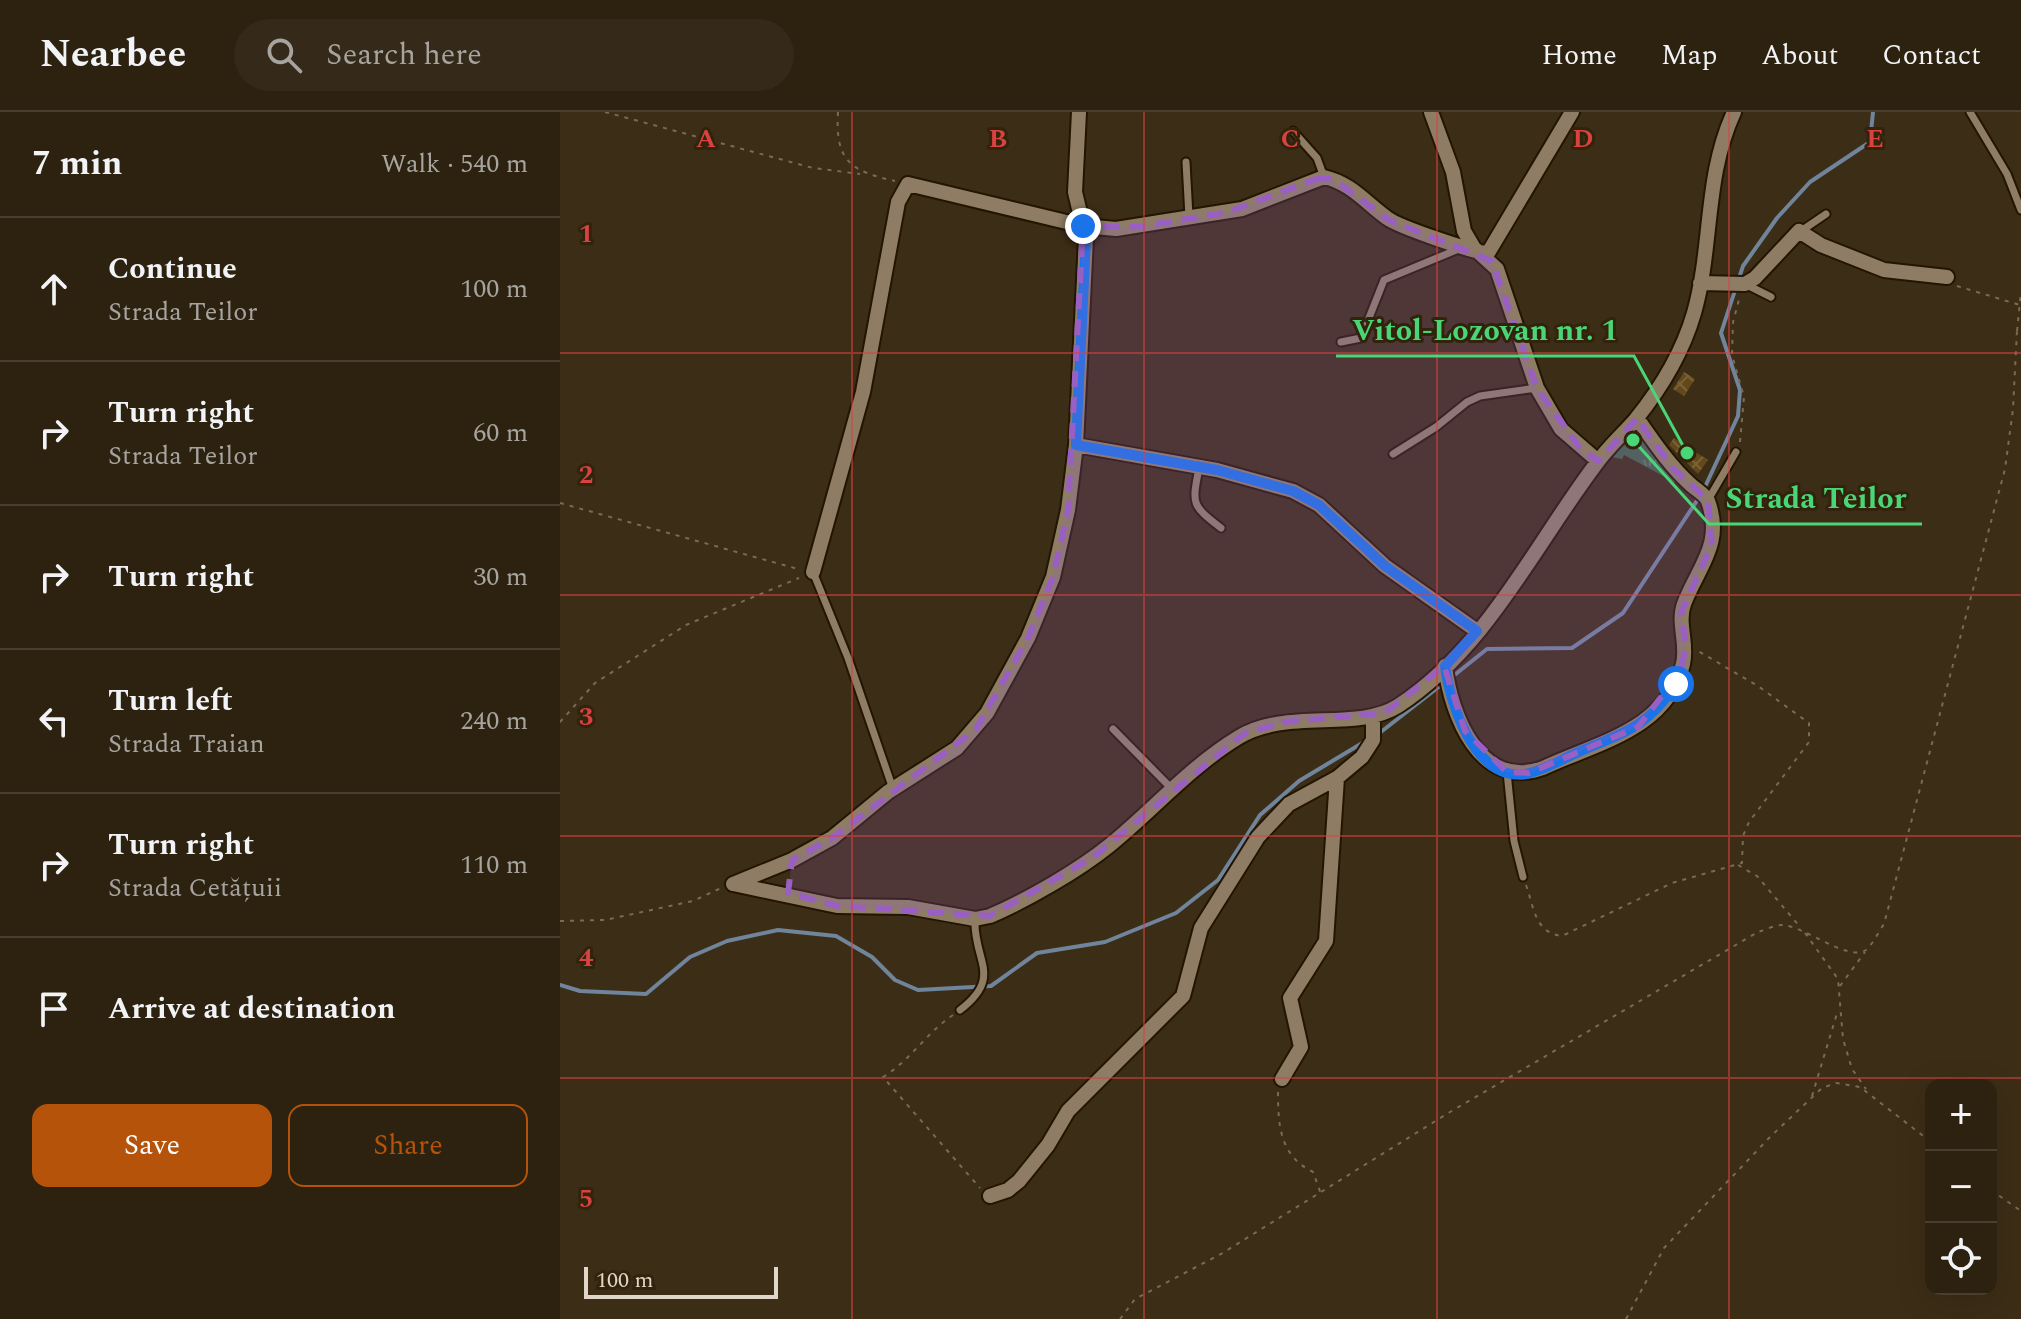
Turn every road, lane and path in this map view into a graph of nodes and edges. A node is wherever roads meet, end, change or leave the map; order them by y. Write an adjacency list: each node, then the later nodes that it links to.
1 (605, 112): 10 (path)
2 (838, 112): 10 (path)
3 (1079, 112): 16 (street)
4 (1431, 112): 19 (street)
5 (1572, 112): 19 (street)
6 (1734, 112): 21 (street)
7 (1970, 112): 13 (lane)
8 (1293, 131): 11 (lane)
9 (1186, 162): 15 (lane)
10 (860, 174): 12 (path)
11 (1324, 177): 15 (street); 18 (street)
12 (908, 184): 16 (street); 40 (street)
13 (2021, 210)
14 (1826, 214): 17 (lane)
15 (1189, 217): 16 (street)
16 (1083, 226): 31 (street)
17 (1799, 231): 20 (street); 22 (street)
18 (1461, 248): 19 (street); 28 (lane)
19 (1481, 253): 29 (street)
20 (1947, 277): 25 (path)
21 (1700, 283): 22 (street); 30 (street)
22 (1745, 284): 24 (lane); 32 (path)
23 (2021, 292): 25 (path)
24 (1771, 297)
25 (2020, 305): 27 (path)
26 (2021, 328): 27 (path)
27 (2017, 330): 59 (path)
28 (1341, 342)
29 (1537, 388): 33 (lane); 34 (street)
30 (1637, 418): 34 (street); 36 (street)
31 (1076, 445): 35 (street); 49 (street)
32 (1736, 452): 36 (lane)
33 (1393, 454)
34 (1598, 461): 41 (street)
35 (1199, 468): 38 (lane); 41 (street)
36 (1708, 500): 42 (street)
37 (560, 503): 39 (path)
38 (1221, 528)
39 (798, 569)
40 (813, 572): 44 (path); 49 (lane)
41 (1477, 631): 43 (street)
42 (1686, 645): 47 (street); 52 (path)
43 (1447, 676): 45 (street); 47 (street)
44 (560, 722)
45 (1373, 728): 48 (street); 50 (street)
46 (1113, 729): 50 (lane)
47 (1507, 772): 53 (lane)
48 (1337, 778): 63 (street); 69 (street)
49 (893, 789): 51 (street)
50 (1172, 789): 56 (street)
51 (792, 860): 54 (street); 55 (street)
52 (1735, 864): 53 (path); 58 (path)
53 (1523, 877)
54 (733, 884): 55 (street); 57 (path)
55 (788, 893): 56 (street)
56 (975, 919): 62 (lane)
57 (560, 921)
58 (1803, 930): 59 (path); 60 (path); 67 (path)
59 (1868, 948): 60 (path)
60 (1839, 987): 61 (path)
61 (1840, 999): 64 (path); 65 (path)
62 (960, 1010): 69 (path)
63 (1282, 1079): 67 (path)
64 (1869, 1094): 65 (path); 66 (path)
65 (1812, 1097): 72 (path)
66 (1925, 1137)
67 (1321, 1194): 71 (path)
68 (1997, 1194): 70 (path)
69 (990, 1196)
70 (2021, 1211)
71 (1120, 1319)
72 (1626, 1319)

